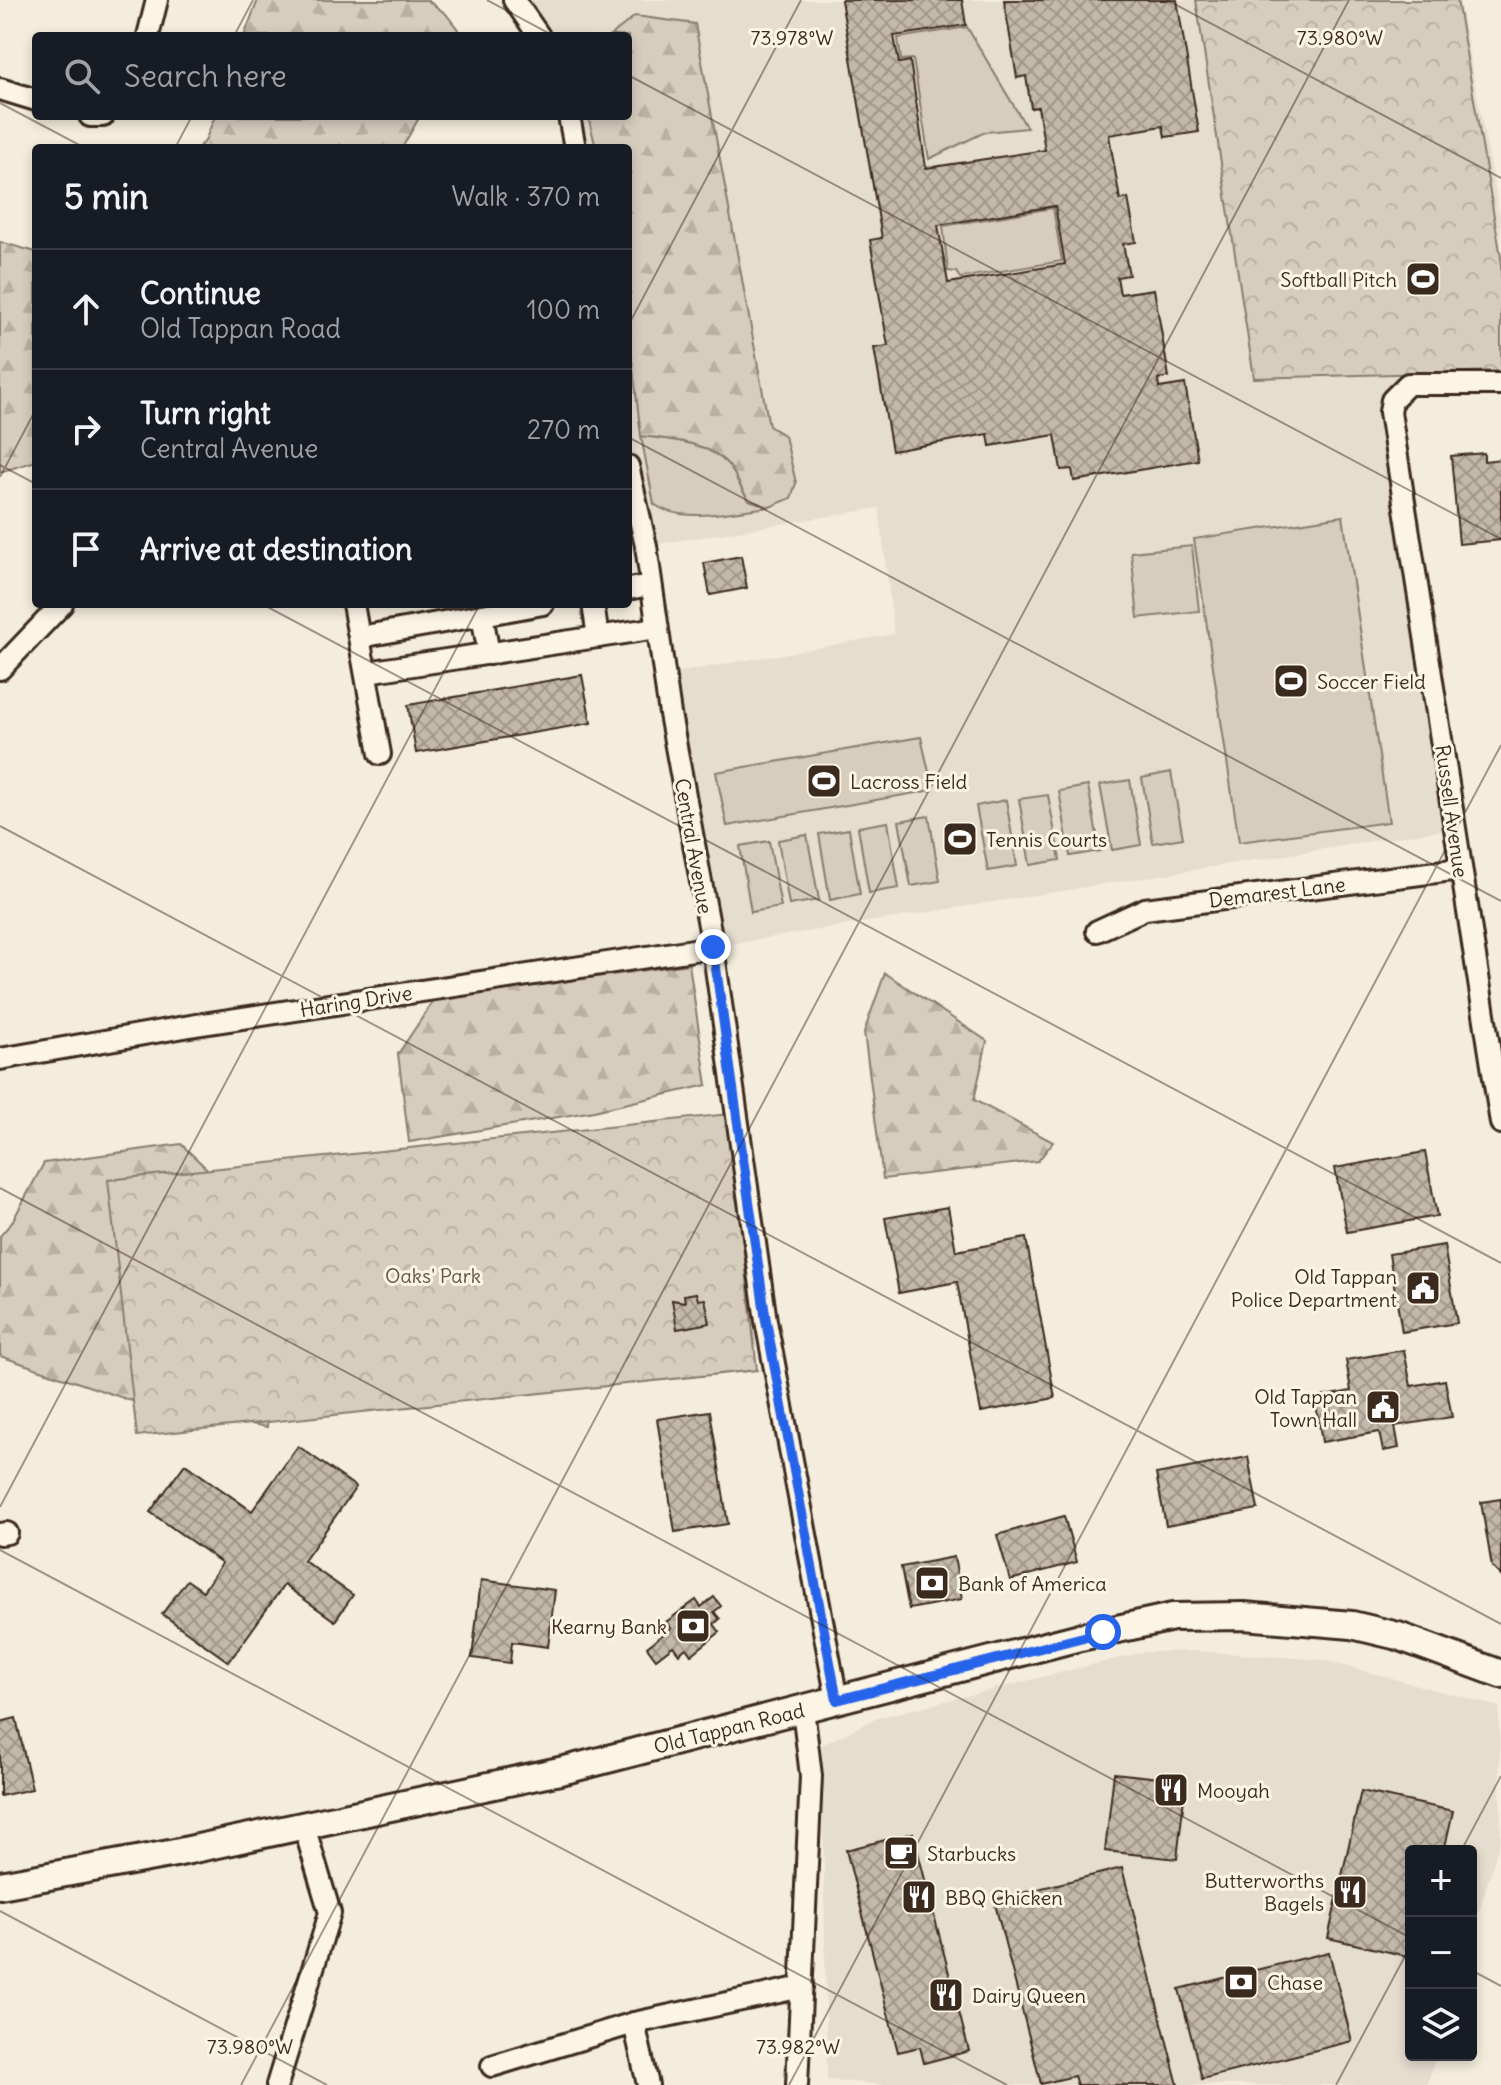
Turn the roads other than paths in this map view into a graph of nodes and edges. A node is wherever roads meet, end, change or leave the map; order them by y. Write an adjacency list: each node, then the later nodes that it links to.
1 (157, 0): 3 (street)
2 (514, 0): 4 (street)
3 (149, 32)
4 (536, 32)
5 (0, 89): 6 (street)
6 (32, 99)
7 (570, 120): 8 (street)
8 (574, 144)
9 (1501, 384): 25 (street, Russell Avenue)
10 (632, 487): 11 (street, Central Avenue)
11 (651, 585): 12 (street); 18 (street, Central Avenue)
12 (632, 588)
13 (58, 608): 22 (street)
14 (354, 608): 19 (street)
15 (521, 608): 17 (street)
16 (594, 608): 20 (street)
17 (482, 615): 19 (street); 21 (street)
18 (657, 628): 20 (street); 27 (street, Central Avenue)
19 (360, 637): 23 (street)
20 (598, 637): 21 (street)
21 (489, 654): 23 (street)
22 (0, 669)
23 (367, 672): 24 (street)
24 (380, 754)
25 (1460, 869): 26 (street, Demarest Lane); 29 (street, Russell Avenue)
26 (1097, 931)
27 (713, 947): 28 (street, Haring Drive); 31 (street, Central Avenue)
28 (0, 1059)
29 (1501, 1123)
30 (1501, 1674): 31 (main road, Old Tappan Road)
31 (837, 1700): 32 (main road, Old Tappan Road)
32 (803, 1709): 33 (main road, Old Tappan Road); 35 (street)
33 (304, 1826): 34 (main road, Old Tappan Road); 38 (street)
34 (0, 1885)
35 (802, 1987): 36 (street); 40 (street)
36 (634, 2023): 37 (street); 39 (street)
37 (492, 2066)
38 (277, 2085)
39 (648, 2085)
40 (797, 2085)

